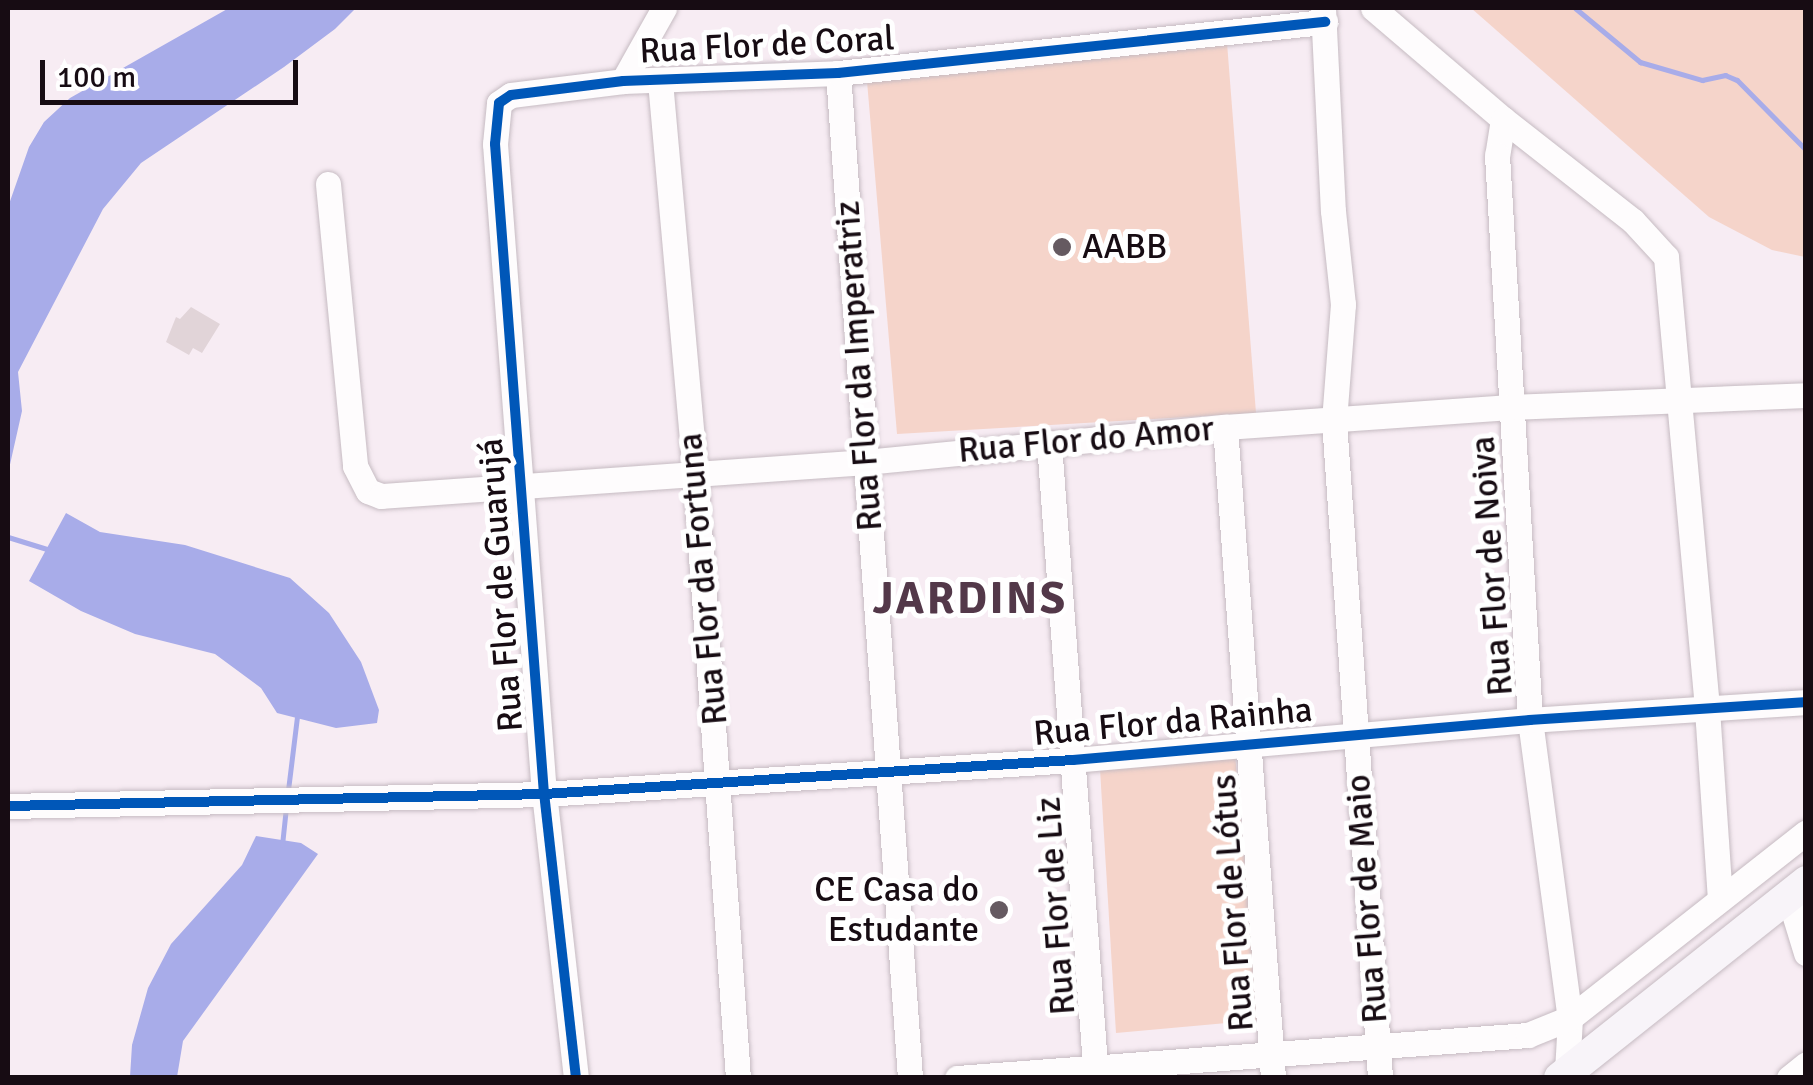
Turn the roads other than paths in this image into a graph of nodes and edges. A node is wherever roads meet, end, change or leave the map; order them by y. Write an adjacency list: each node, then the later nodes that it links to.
1 (664, 8): 5 (street)
2 (1372, 8): 8 (street)
3 (1324, 15): 4 (street, Rua Flor de Coral); 13 (street, Rua Flor de Maio)
4 (838, 72): 6 (street, Rua Flor de Coral); 16 (street, Rua Flor da Imperatriz)
5 (623, 81): 6 (street, Rua Flor de Coral); 7 (street, Rua Flor de Coral)
6 (660, 81): 17 (street, Rua Flor da Fortuna)
7 (511, 95): 18 (street, Rua Flor de Guarujá)
8 (1503, 120): 11 (street); 12 (street, Rua Flor de Noiva)
9 (328, 184): 18 (street, Rua Flor do Amor)
10 (1806, 396): 11 (street, Rua Flor do Amor)
11 (1678, 398): 12 (street, Rua Flor do Amor); 20 (street)
12 (1510, 407): 13 (street, Rua Flor do Amor); 21 (street, Rua Flor de Noiva)
13 (1334, 421): 14 (street, Rua Flor do Amor); 22 (street, Rua Flor de Maio)
14 (1225, 426): 15 (street, Rua Flor do Amor); 23 (street, Rua Flor de Lótus)
15 (1049, 443): 16 (street, Rua Flor do Amor); 24 (street, Rua Flor de Liz)
16 (866, 462): 17 (street, Rua Flor do Amor); 25 (street, Rua Flor da Imperatriz)
17 (695, 471): 18 (street, Rua Flor do Amor); 26 (street, Rua Flor da Fortuna)
18 (521, 489): 27 (street, Rua Flor de Guarujá)
19 (1806, 702): 20 (street, Rua Flor da Rainha)
20 (1707, 709): 21 (street, Rua Flor da Rainha); 31 (street)
21 (1530, 720): 22 (street, Rua Flor da Rainha); 33 (street, Rua Flor de Noiva)
22 (1357, 735): 23 (street, Rua Flor da Rainha); 35 (street, Rua Flor de Maio)
23 (1250, 744): 24 (street, Rua Flor da Rainha); 37 (street, Rua Flor de Lótus)
24 (1073, 760): 25 (street, Rua Flor da Rainha); 38 (street, Rua Flor de Liz)
25 (887, 770): 26 (street, Rua Flor da Rainha); 42 (street, Rua Flor da Imperatriz)
26 (719, 782): 27 (street, Rua Flor da Rainha); 41 (street, Rua Flor da Fortuna)
27 (544, 794): 28 (street, Rua Flor da Rainha); 40 (street, Rua Flor de Guarujá)
28 (8, 806)
29 (1806, 832): 31 (street)
30 (1797, 888): 32 (street); 34 (main road)
31 (1720, 899): 33 (street)
32 (1806, 953)
33 (1570, 1018): 34 (street); 35 (street); 39 (street, Rua Flor de Noiva)
34 (1626, 1029): 39 (main road)
35 (1376, 1045): 37 (street); 44 (street, Rua Flor de Maio)
36 (1806, 1064): 45 (street)
37 (1272, 1066): 38 (street)
38 (1095, 1072): 43 (street)
39 (1564, 1075)
40 (576, 1078)
41 (738, 1078)
42 (910, 1078)
43 (957, 1078)
44 (1380, 1078)
45 (1790, 1078)

